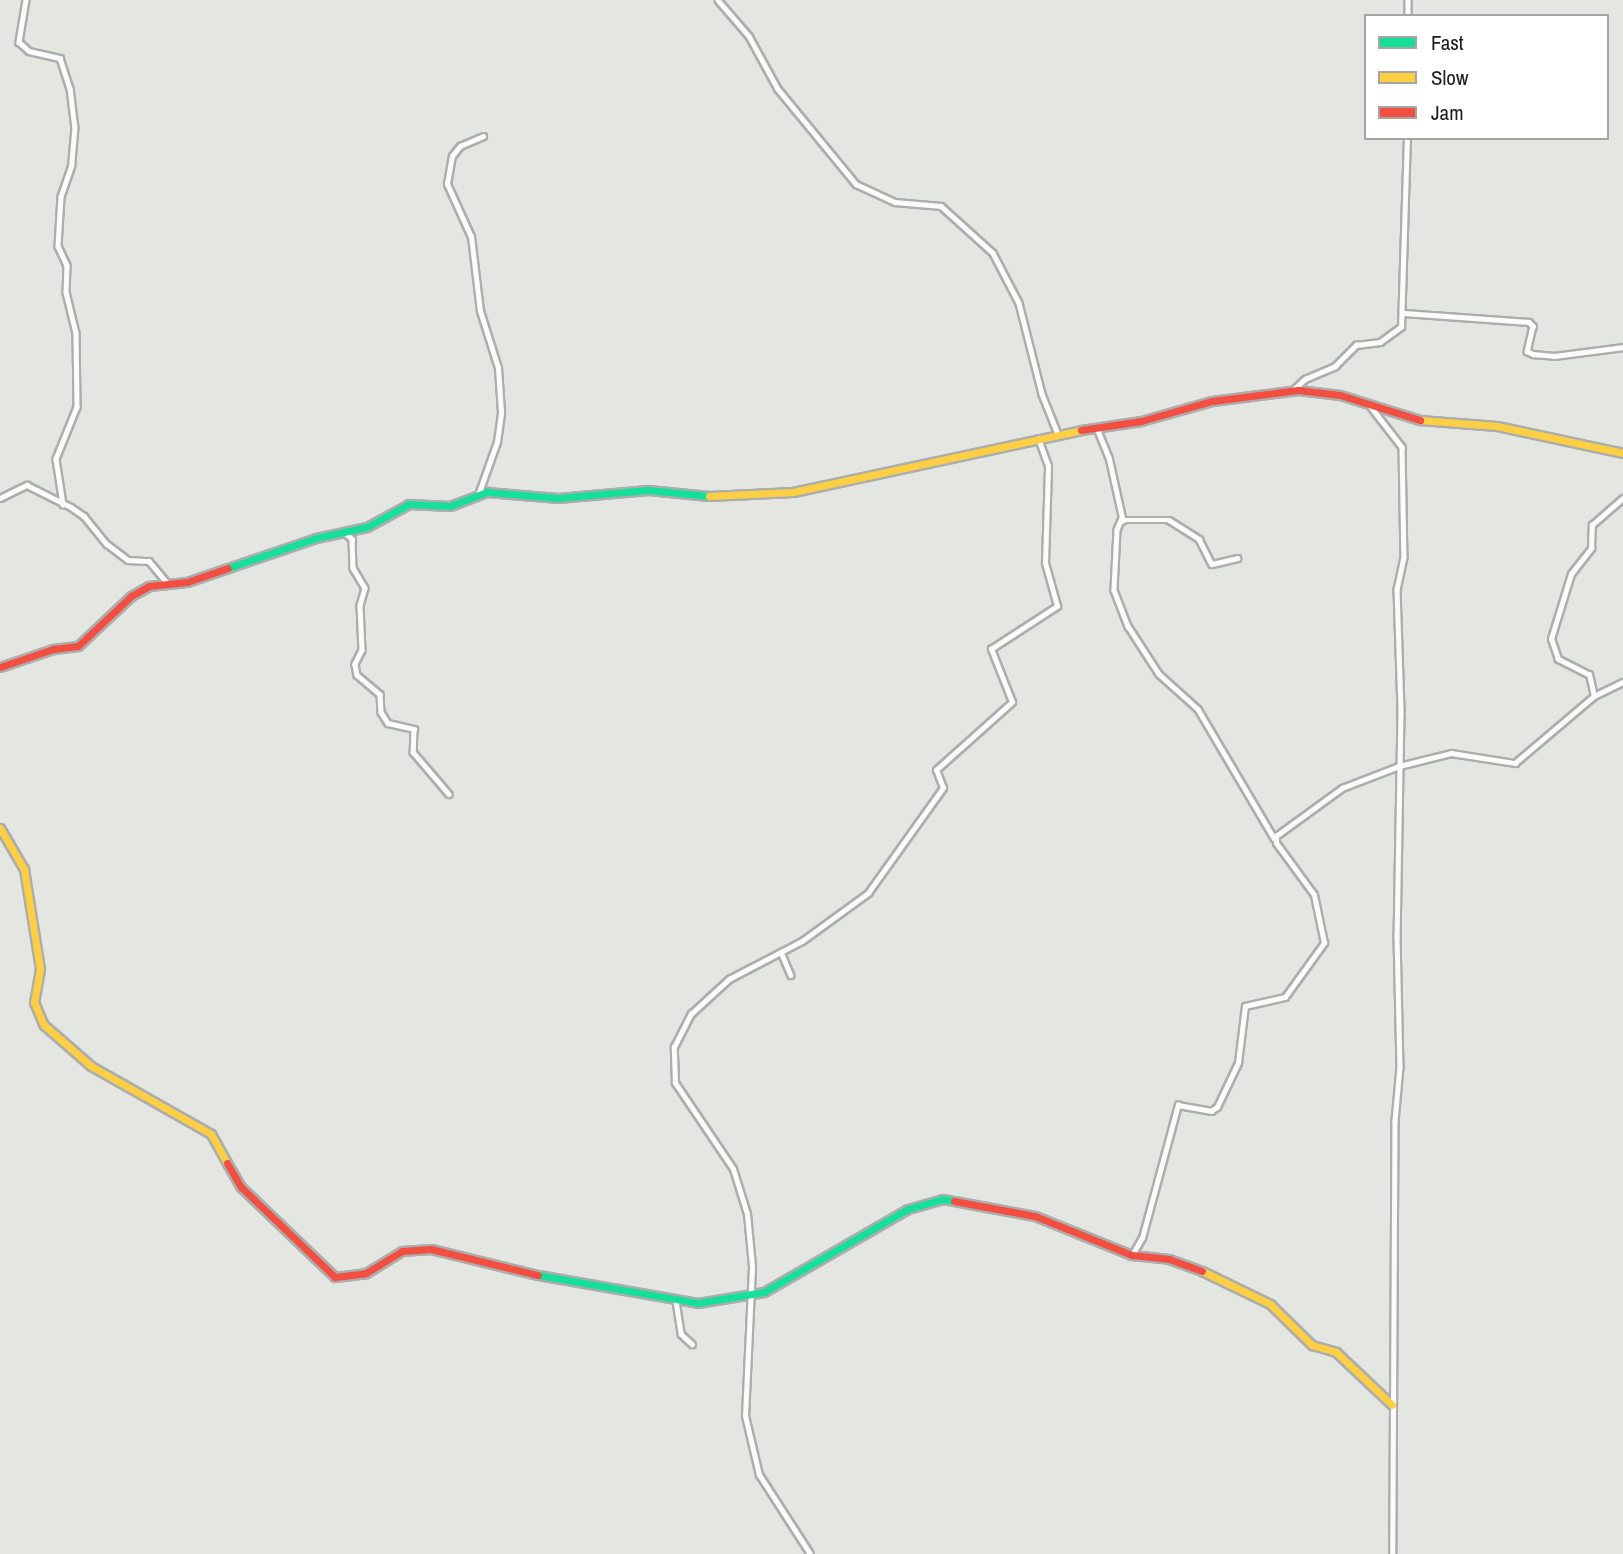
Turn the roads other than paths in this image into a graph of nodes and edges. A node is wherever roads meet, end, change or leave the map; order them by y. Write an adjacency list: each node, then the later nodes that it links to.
1 (26, 0): 16 (street)
2 (718, 0): 10 (street)
3 (483, 136): 13 (street)
4 (1407, 140): 5 (street)
5 (1404, 313): 6 (street); 7 (street)
6 (1623, 348)
7 (1291, 391): 8 (street); 9 (street)
8 (1371, 407): 12 (street); 24 (street)
9 (1097, 428): 10 (street); 17 (street)
10 (1058, 434): 11 (street)
11 (1038, 439): 13 (street); 28 (street)
12 (1623, 453)
13 (477, 496): 18 (street)
14 (0, 498): 16 (street)
15 (1623, 498): 23 (street)
16 (64, 504): 20 (street)
17 (1122, 518): 19 (street); 27 (street)
18 (344, 531): 20 (street); 25 (street)
19 (1237, 558)
20 (169, 585): 21 (street)
21 (0, 667)
22 (1623, 682): 23 (street)
23 (1594, 696): 24 (street)
24 (1399, 766): 27 (street); 34 (street)
25 (449, 794)
26 (0, 828): 32 (street)
27 (1274, 838): 30 (street)
28 (781, 952): 29 (street); 31 (street)
29 (791, 975)
30 (1132, 1255): 31 (street); 34 (street)
31 (749, 1296): 32 (street); 35 (street)
32 (676, 1301): 33 (street)
33 (692, 1344)
34 (1393, 1401): 36 (street)
35 (810, 1554)
36 (1393, 1554)

